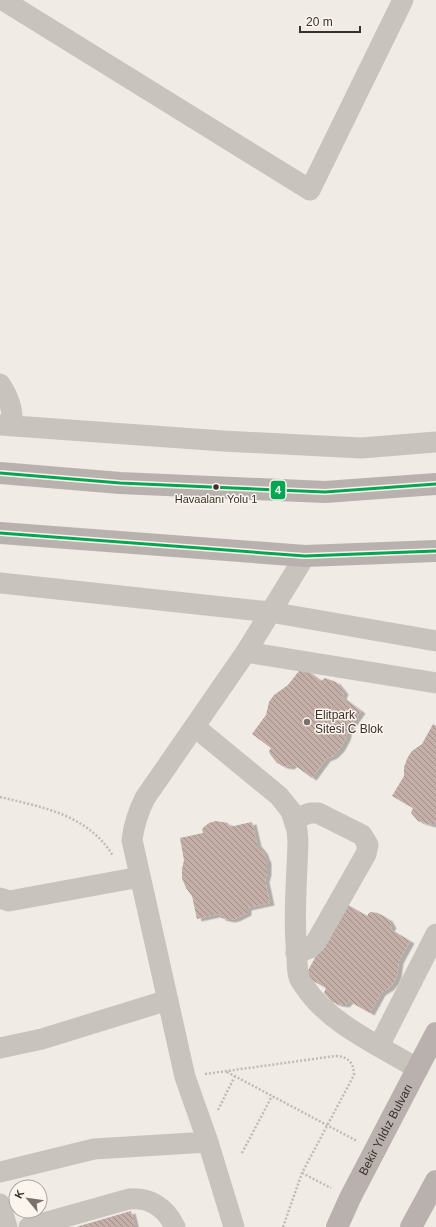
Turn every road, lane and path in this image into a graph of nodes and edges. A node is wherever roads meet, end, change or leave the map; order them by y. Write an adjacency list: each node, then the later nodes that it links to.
1 (403, 0): 2 (street)
2 (5, 5)
3 (0, 384): 4 (street)
4 (6, 426): 5 (street)
5 (436, 442)
6 (0, 473): 7 (main road)
7 (436, 484)
8 (0, 533): 10 (main road)
9 (436, 551): 10 (main road)
10 (304, 556): 12 (street)
11 (0, 583): 12 (street)
12 (270, 612): 13 (street); 14 (street)
13 (436, 641)
14 (246, 652): 15 (street); 16 (street)
15 (436, 683)
16 (195, 727): 18 (street); 19 (street)
17 (0, 797): 19 (path)
18 (295, 821): 22 (street); 22 (street)
19 (132, 878): 20 (street); 23 (street)
20 (0, 898)
21 (435, 938): 25 (street)
22 (296, 953): 25 (street)
23 (168, 1000): 26 (street); 32 (street)
24 (436, 1033): 27 (main road, Bekir Yıldız Bulvarı)
25 (379, 1046): 27 (street)
26 (0, 1048)
27 (418, 1069): 33 (main road, Bekir Yıldız Bulvarı)
28 (235, 1076): 29 (path); 30 (path); 31 (path)
29 (272, 1096): 31 (path); 34 (path)
30 (214, 1116)
31 (327, 1125): 33 (path); 36 (path)
32 (208, 1142): 35 (street); 43 (street)
33 (375, 1151): 38 (main road, Bekir Yıldız Bulvarı)
34 (242, 1153)
35 (1, 1166)
36 (302, 1173): 38 (path); 44 (path)
37 (434, 1188): 46 (main road)
38 (350, 1198): 45 (main road, Bekir Yıldız Bulvarı)
39 (0, 1204): 40 (street)
40 (7, 1227)
41 (29, 1227): 42 (street)
42 (175, 1227)
43 (234, 1227)
44 (283, 1227)
45 (337, 1227)
46 (411, 1227)

